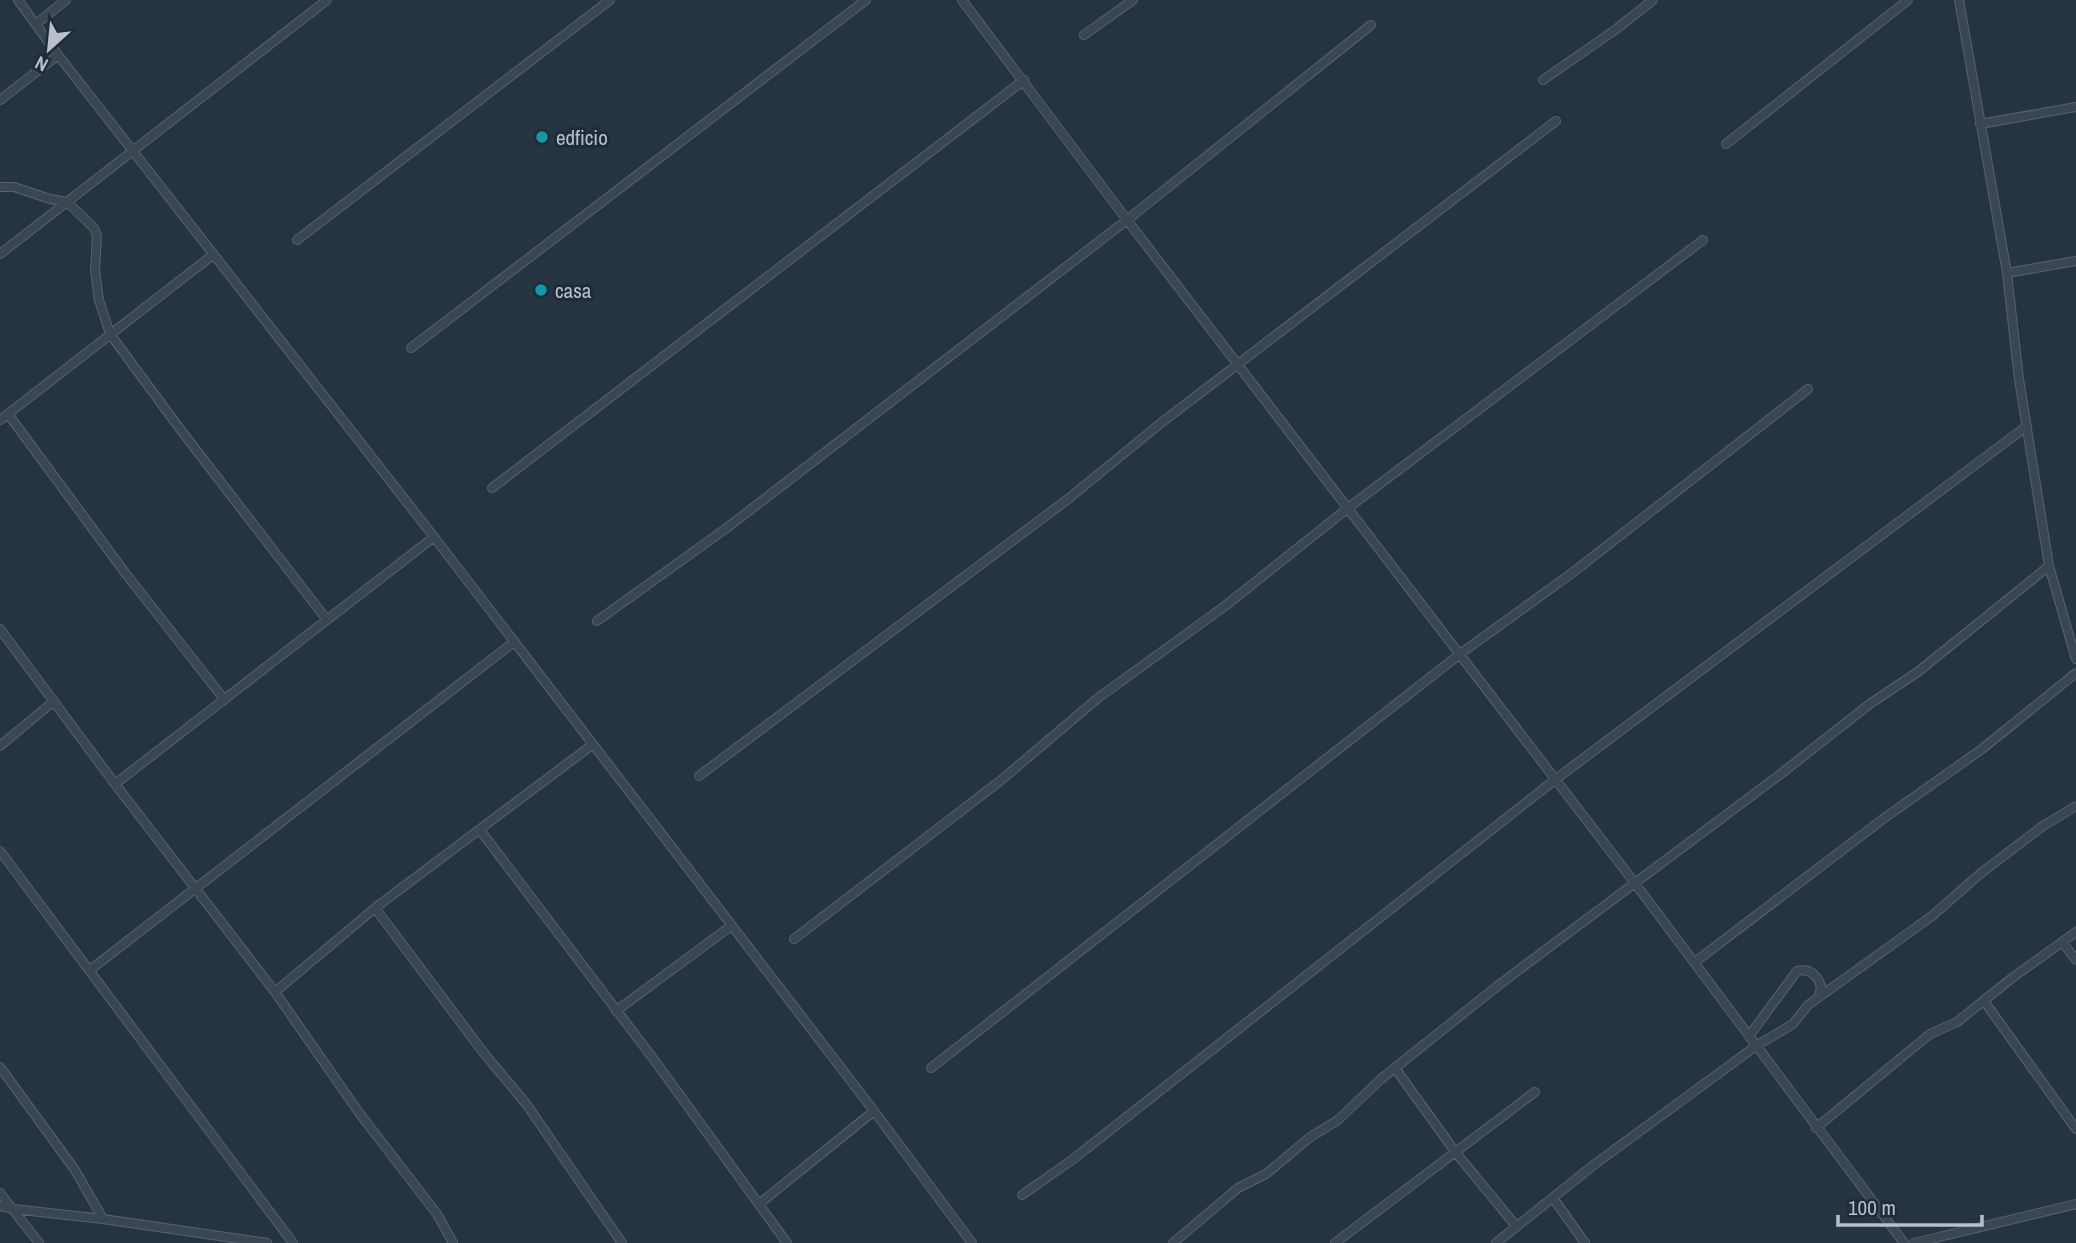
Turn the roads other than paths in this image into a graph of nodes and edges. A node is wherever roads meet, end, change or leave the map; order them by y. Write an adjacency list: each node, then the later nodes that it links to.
1 (18, 0): 11 (street)
2 (66, 0): 11 (street)
3 (327, 0): 22 (street)
4 (610, 0): 26 (street)
5 (866, 0): 33 (street)
6 (962, 0): 15 (street)
7 (1133, 0): 13 (street)
8 (1653, 0): 16 (street)
9 (1908, 0): 21 (street)
10 (1959, 0): 20 (street)
11 (37, 23): 14 (street)
12 (1371, 25): 25 (street)
13 (1084, 35)
14 (58, 55): 17 (street); 22 (street)
15 (1024, 80): 25 (street); 39 (street)
16 (1543, 80)
17 (0, 100)
18 (2076, 107): 20 (street)
19 (1556, 121): 34 (street)
20 (1980, 124): 31 (street)
21 (1726, 145)
22 (134, 150): 24 (street); 29 (street)
23 (0, 187): 24 (street)
24 (67, 202): 28 (street); 32 (street)
25 (1127, 220): 34 (street); 44 (street)
26 (297, 240)
27 (1703, 240): 40 (street)
28 (0, 254)
29 (214, 254): 32 (street); 41 (street)
30 (2076, 261): 31 (street)
31 (2007, 273): 38 (street)
32 (110, 334): 36 (street); 43 (street)
33 (411, 348)
34 (1238, 365): 40 (street); 54 (street)
35 (1808, 388): 47 (street)
36 (8, 414): 37 (street); 50 (street)
37 (0, 420)
38 (2027, 426): 42 (street); 55 (street)
39 (492, 488)
40 (1348, 508): 47 (street); 65 (street)
41 (434, 537): 43 (street); 46 (street)
42 (2049, 566): 48 (street); 60 (street)
43 (327, 620): 50 (street)
44 (597, 621)
45 (0, 629): 51 (street)
46 (514, 642): 52 (street); 61 (street)
47 (1460, 654): 55 (street); 77 (street)
48 (2076, 659)
49 (2076, 673): 68 (street)
50 (224, 699): 56 (street)
51 (54, 701): 53 (street); 56 (street)
52 (592, 745): 58 (street); 63 (street)
53 (0, 746)
54 (699, 776)
55 (1556, 779): 60 (street); 85 (street)
56 (115, 784): 61 (street)
57 (2076, 806): 71 (street)
58 (480, 830): 62 (street); 73 (street)
59 (0, 851): 69 (street)
60 (1634, 882): 68 (street); 78 (street)
61 (196, 889): 69 (street); 70 (street)
62 (375, 908): 70 (street); 97 (street)
63 (731, 926): 73 (street); 80 (street)
64 (2076, 932): 66 (street)
65 (794, 939)
66 (2063, 943): 67 (street); 72 (street)
67 (2076, 960)
68 (1695, 962): 74 (street)
69 (90, 970): 95 (street)
70 (275, 992): 96 (street)
71 (1819, 997): 74 (street); 75 (street)
72 (1984, 1001): 81 (street); 82 (street)
73 (616, 1011): 87 (street)
74 (1749, 1036): 75 (street)
75 (1756, 1046): 81 (street); 86 (street)
76 (0, 1068): 91 (street)
77 (931, 1068)
78 (1395, 1068): 83 (street); 100 (street)
79 (1535, 1092): 83 (street)
80 (874, 1111): 87 (street); 99 (street)
81 (1816, 1128): 104 (street)
82 (2076, 1129)
83 (1456, 1153): 92 (street); 101 (street)
84 (0, 1194): 90 (street)
85 (1022, 1195)
86 (1553, 1198): 92 (street); 103 (street)
87 (759, 1204): 98 (street)
88 (2076, 1204): 105 (street)
89 (0, 1206): 90 (street)
90 (13, 1209): 91 (street); 93 (street)
91 (103, 1219): 94 (street)
92 (1516, 1226): 102 (street)
93 (38, 1243)
94 (267, 1243)
95 (293, 1243)
96 (453, 1243)
97 (622, 1243)
98 (786, 1243)
99 (972, 1243)
100 (1172, 1243)
101 (1335, 1243)
102 (1496, 1243)
103 (1585, 1243)
104 (1903, 1243)
105 (1914, 1243)

